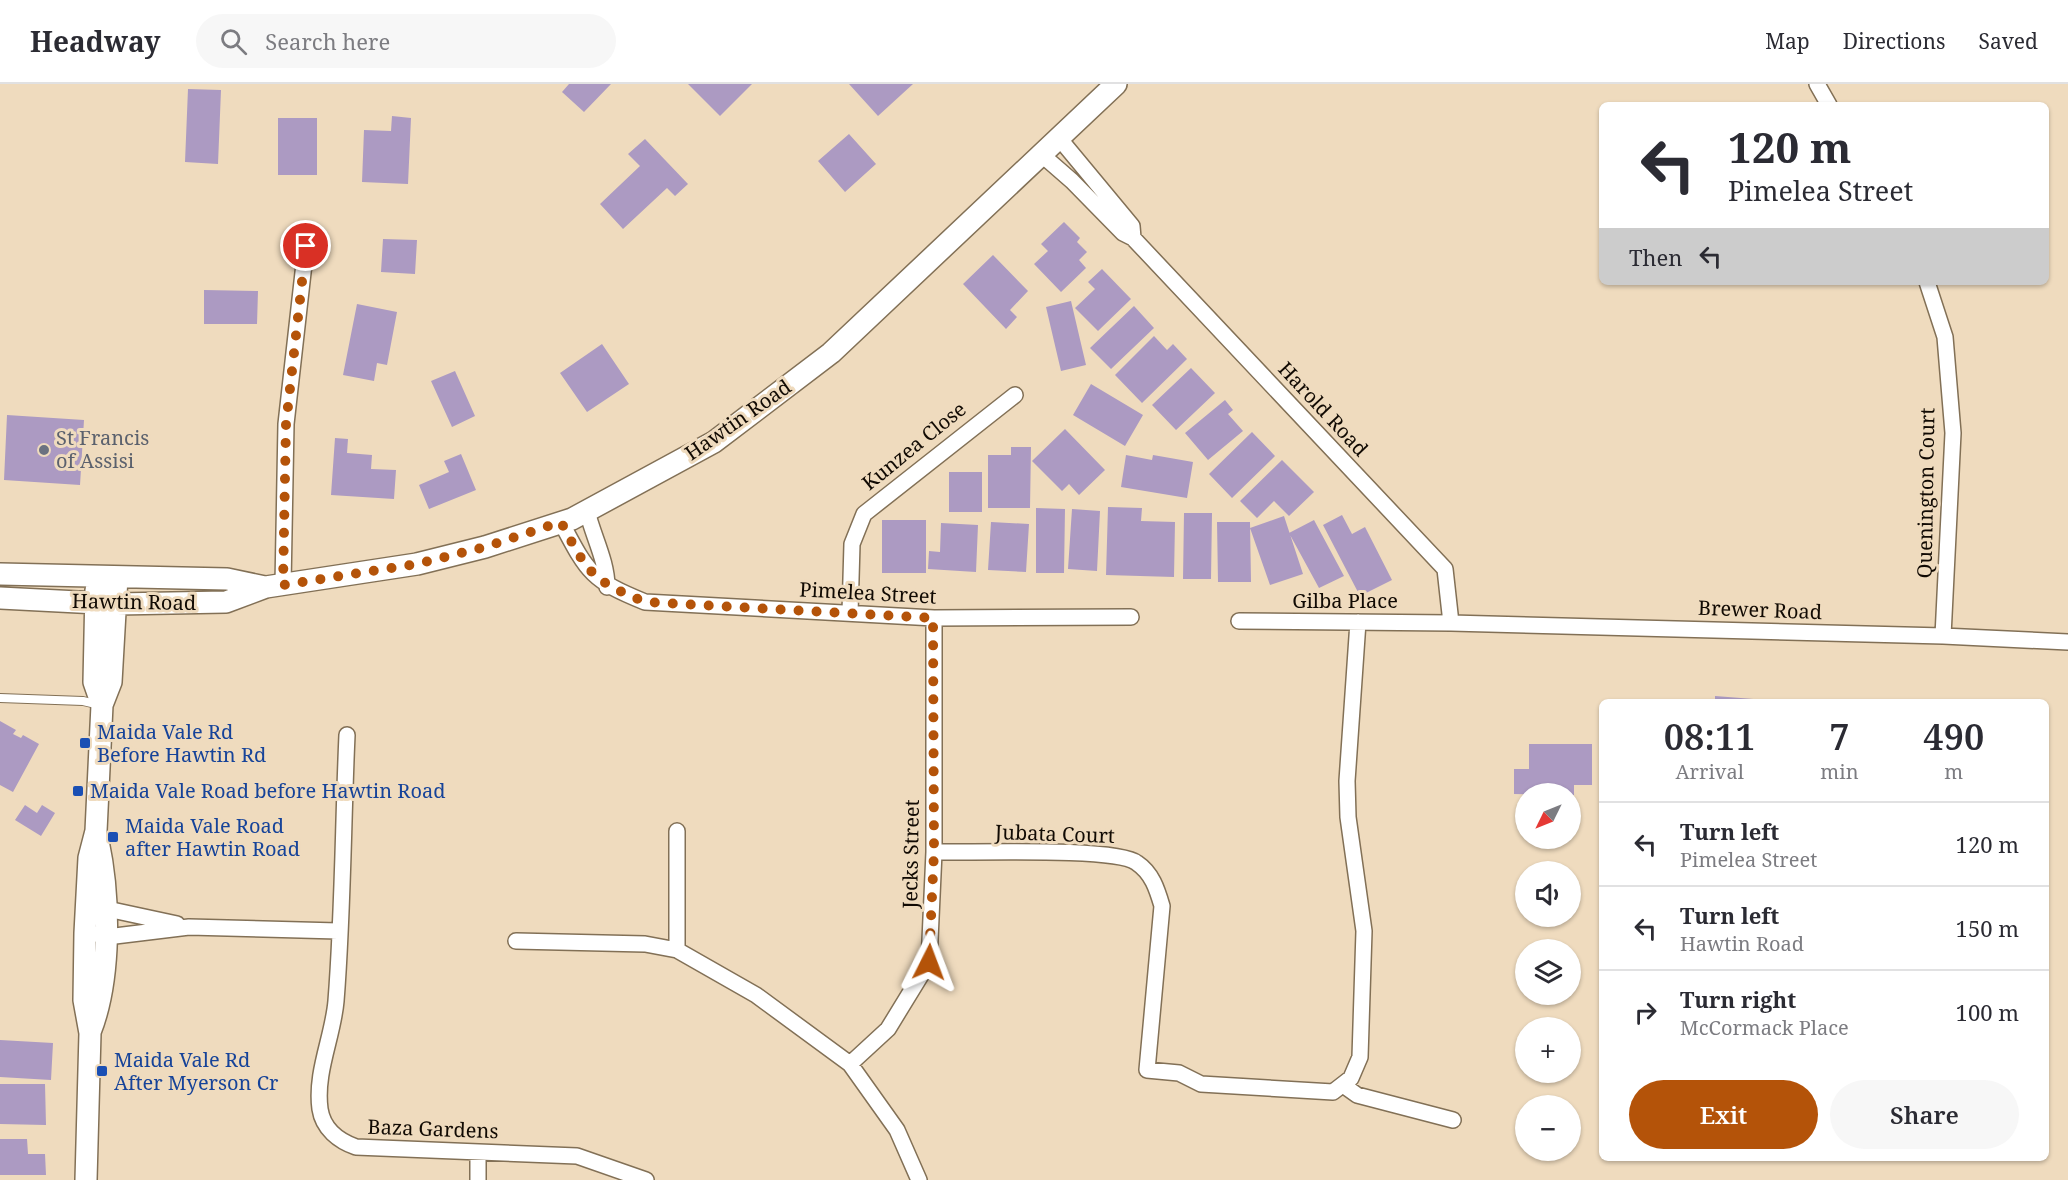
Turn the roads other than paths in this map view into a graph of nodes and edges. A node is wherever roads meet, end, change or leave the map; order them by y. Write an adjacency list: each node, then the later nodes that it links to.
1 (1116, 84): 4 (main road, Hawtin Road)
2 (1817, 84): 3 (street)
3 (1827, 102)
4 (1059, 138): 5 (main road, Hawtin Road); 6 (street, Harold Road)
5 (1041, 154): 6 (street, Harold Road); 10 (main road, Hawtin Road)
6 (1133, 238): 24 (street, Harold Road)
7 (306, 246): 14 (street)
8 (1928, 285): 25 (street, Quenington Court)
9 (1015, 395): 19 (street, Kunzea Close)
10 (587, 511): 11 (main road, Hawtin Road); 15 (street)
11 (561, 522): 14 (main road, Hawtin Road); 15 (street, Pimelea Street)
12 (0, 574): 13 (main road, Hawtin Road)
13 (107, 576): 14 (main road, Hawtin Road); 17 (main road); 18 (main road)
14 (275, 586): 18 (main road, Hawtin Road)
15 (607, 587): 19 (street, Pimelea Street)
16 (0, 598): 17 (main road, Hawtin Road)
17 (95, 602): 18 (main road, Hawtin Road); 28 (main road)
18 (117, 604): 28 (main road)
19 (850, 613): 21 (street, Pimelea Street)
20 (1131, 617): 21 (street, Pimelea Street)
21 (933, 618): 31 (street, Jecks Street)
22 (1239, 621): 23 (street, Gilba Place)
23 (1358, 622): 24 (street, Gilba Place); 39 (street)
24 (1450, 623): 25 (street, Brewer Road)
25 (1943, 636): 26 (street, Brewer Road)
26 (2068, 642)
27 (0, 698): 28 (lane)
28 (102, 705): 32 (main road)
29 (347, 735): 34 (street, Baza Gardens)
30 (677, 831): 37 (street)
31 (934, 852): 38 (street, Jecks Street); 39 (street, Jubata Court)
32 (97, 907): 33 (street); 35 (main road)
33 (189, 927): 34 (street); 35 (street)
34 (338, 931): 41 (street, Baza Gardens)
35 (95, 934): 42 (main road)
36 (516, 941): 37 (street)
37 (677, 950): 38 (street)
38 (850, 1064): 45 (street)
39 (1343, 1085): 40 (street)
40 (1454, 1120)
41 (478, 1153): 43 (street); 44 (street, Baza Gardens)
42 (86, 1180)
43 (478, 1180)
44 (646, 1180)
45 (919, 1180)

